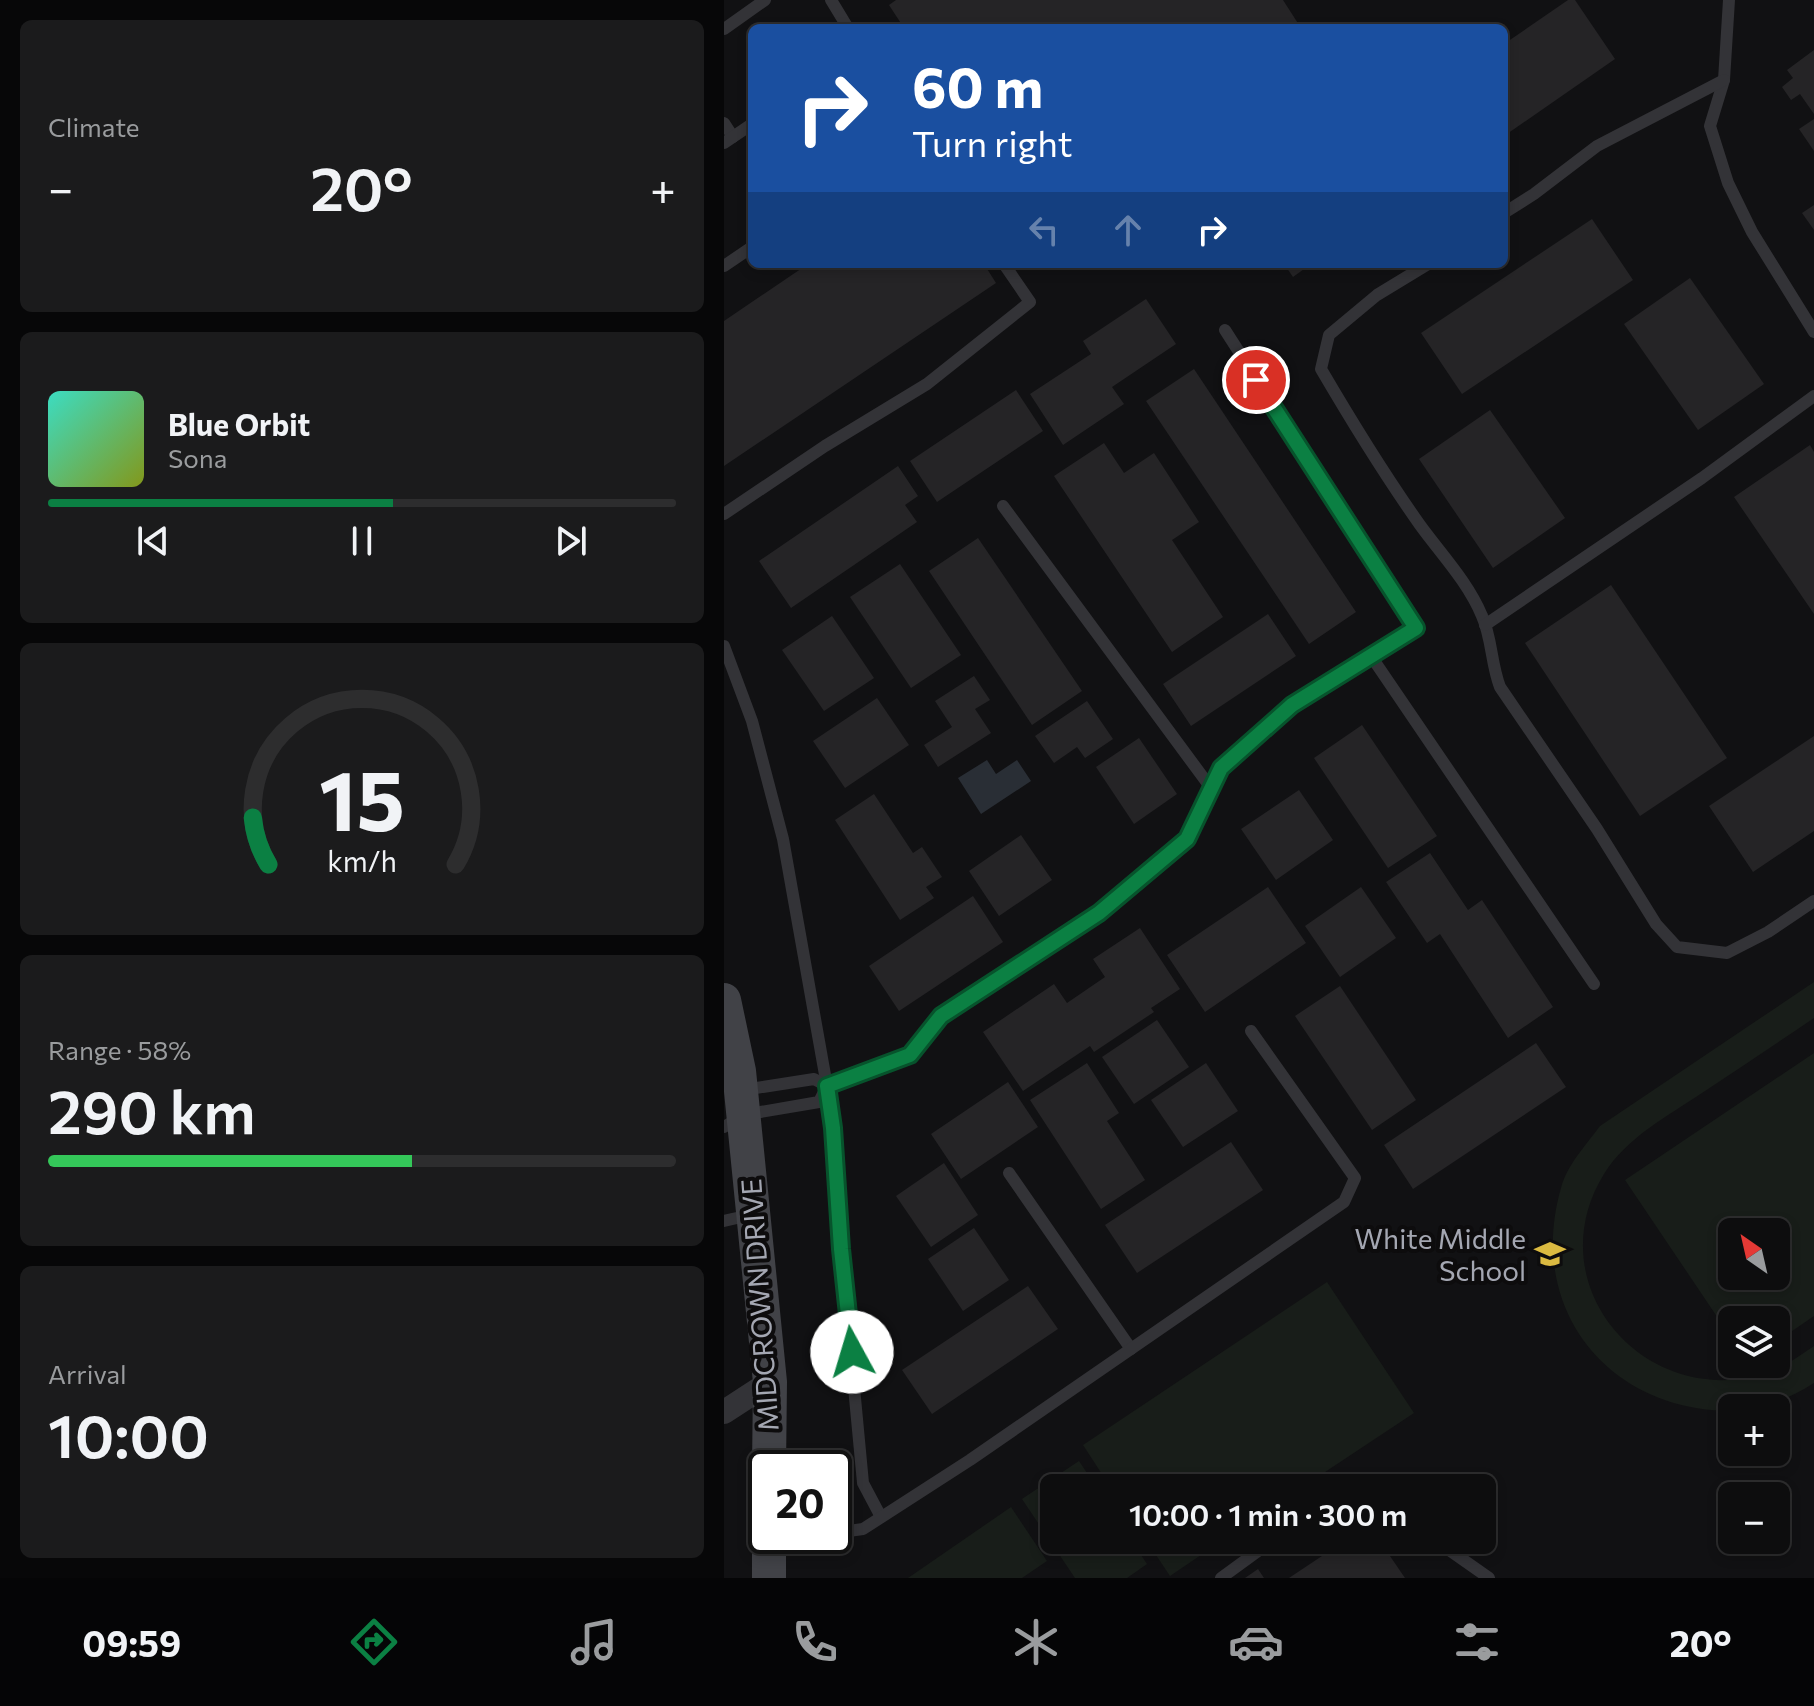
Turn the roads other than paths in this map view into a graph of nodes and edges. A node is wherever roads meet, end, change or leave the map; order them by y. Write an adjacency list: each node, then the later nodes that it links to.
1 (765, 0): 5 (lane)
2 (831, 0): 4 (lane)
3 (1729, 0): 6 (lane)
4 (846, 24)
5 (724, 29)
6 (1724, 80): 10 (lane); 16 (lane)
7 (724, 123): 9 (lane)
8 (748, 127): 9 (lane)
9 (729, 140)
10 (1508, 210)
11 (748, 250): 12 (lane)
12 (724, 266)
13 (1007, 268): 19 (lane)
14 (1421, 268): 20 (lane)
15 (1225, 330): 22 (lane)
16 (1814, 332)
17 (1814, 396): 20 (lane)
18 (1003, 506): 23 (lane)
19 (724, 514)
20 (1485, 625): 24 (lane)
21 (724, 646): 28 (lane)
22 (1371, 656): 23 (lane); 25 (lane)
23 (1211, 788): 28 (lane)
24 (1814, 901)
25 (1594, 984)
26 (726, 1019): 29 (street, MIDCROWN DRIVE)
27 (1251, 1031): 32 (lane)
28 (827, 1086): 29 (lane); 29 (lane); 36 (lane)
29 (736, 1111): 31 (street, MIDCROWN DRIVE)
30 (1009, 1173): 32 (lane)
31 (738, 1218): 33 (street, MIDCROWN DRIVE)
32 (1131, 1349): 36 (lane)
33 (770, 1382): 34 (street); 35 (street, MIDCROWN DRIVE)
34 (724, 1412)
35 (769, 1450)
36 (881, 1517): 37 (lane)
37 (852, 1531)
38 (769, 1554): 41 (street)
39 (1254, 1554): 42 (lane)
40 (1455, 1554): 43 (lane)
41 (769, 1578)
42 (1221, 1578)
43 (1489, 1578)

